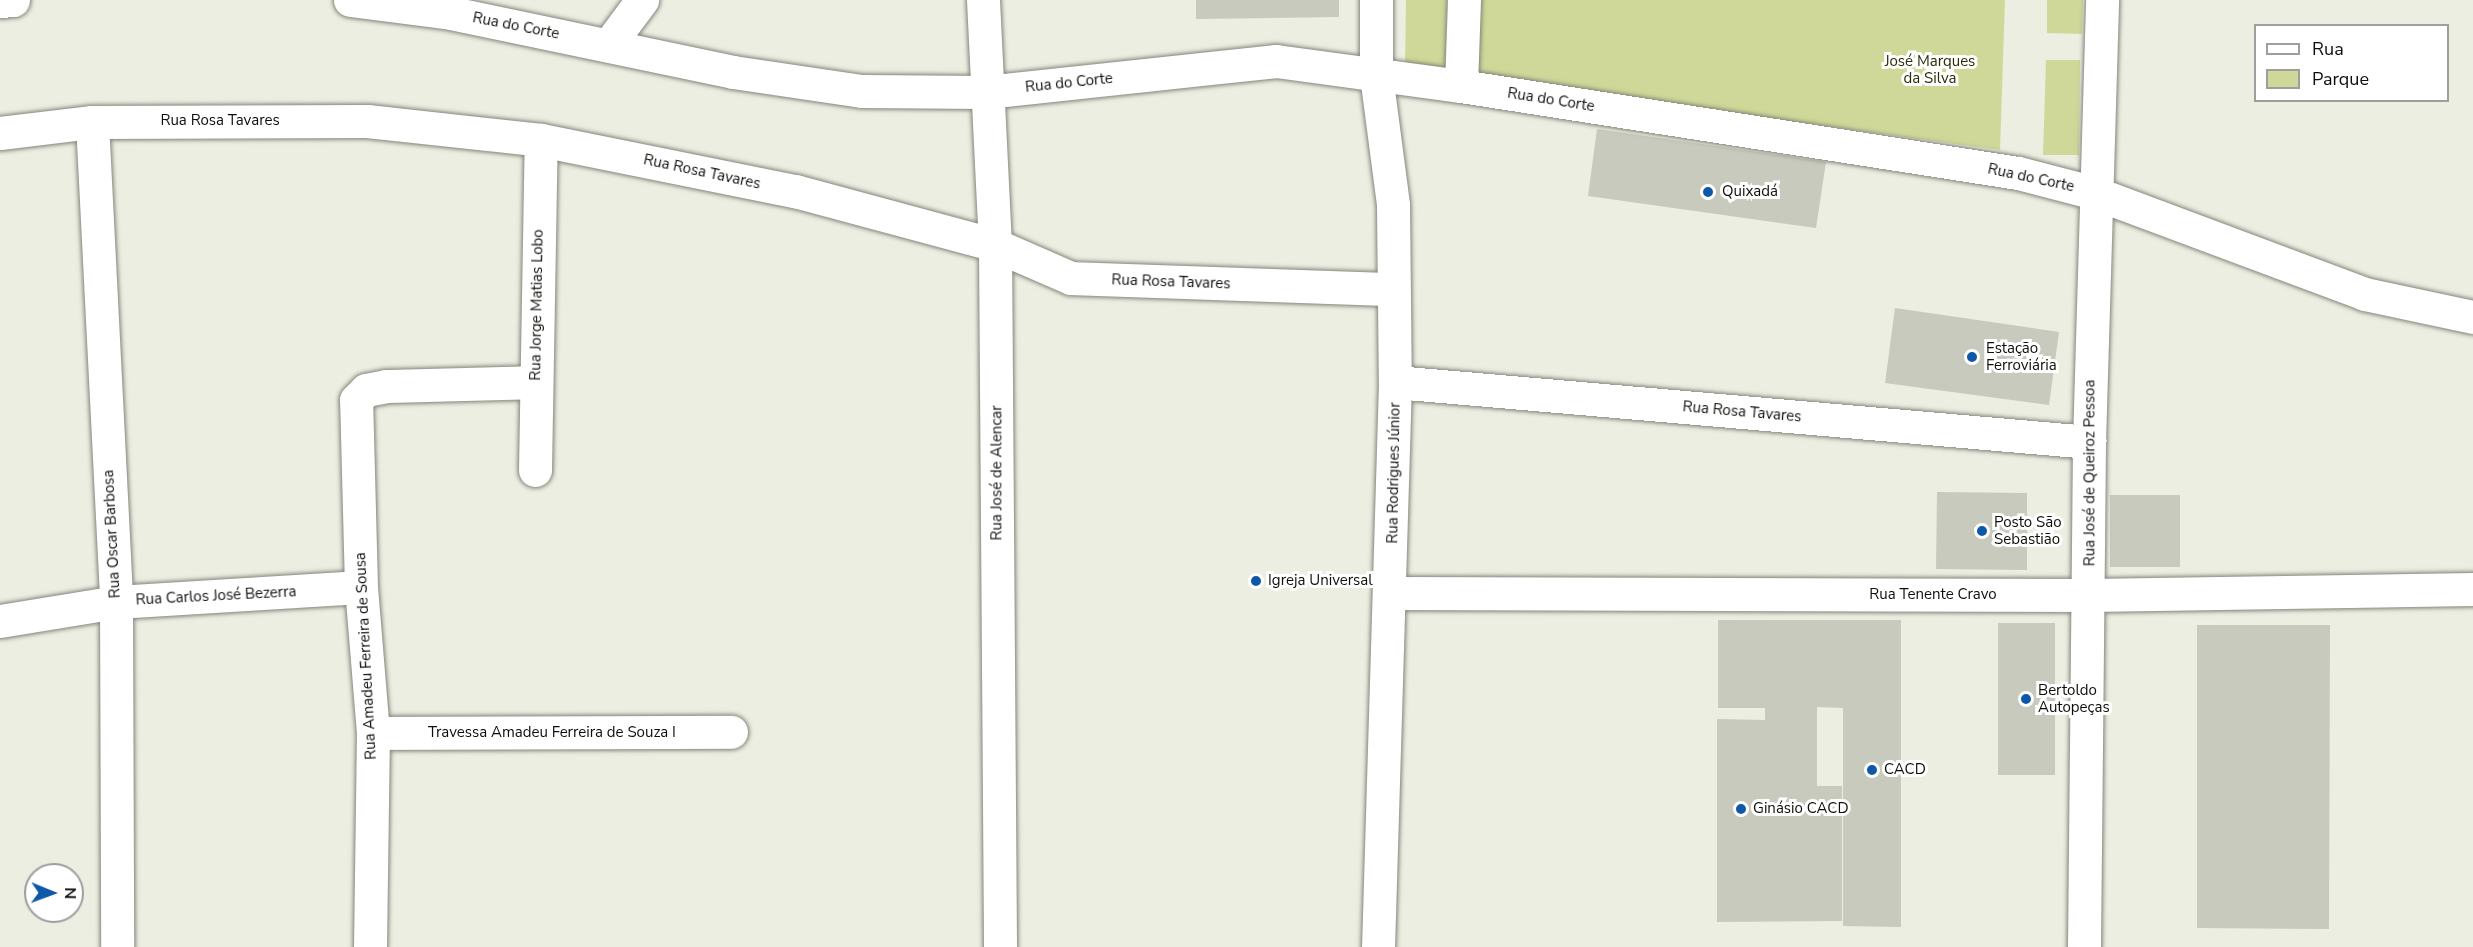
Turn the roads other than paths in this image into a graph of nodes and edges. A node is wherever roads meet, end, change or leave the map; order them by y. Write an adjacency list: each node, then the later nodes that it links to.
1 (13, 0): 8 (street)
2 (350, 0): 9 (street, Rua do Corte)
3 (642, 0): 9 (street)
4 (983, 0): 12 (street, Rua José de Alencar)
5 (1376, 0): 10 (street, Rua Rodrigues Júnior)
6 (1464, 0): 11 (street)
7 (2102, 0): 16 (street, Rua José de Queiroz Pessoa)
8 (0, 1)
9 (610, 43): 12 (street, Rua do Corte)
10 (1377, 75): 11 (street, Rua do Corte); 12 (street, Rua do Corte); 18 (street, Rua Rodrigues Júnior)
11 (1461, 86): 16 (street, Rua do Corte)
12 (987, 92): 17 (street, Rua José de Alencar)
13 (92, 122): 14 (street, Rua Rosa Tavares); 15 (street, Rua Rosa Tavares); 28 (street, Rua Oscar Barbosa)
14 (0, 133)
15 (541, 140): 17 (street, Rua Rosa Tavares); 20 (street, Rua Jorge Matias Lobo)
16 (2095, 193): 19 (street, Rua do Corte); 22 (street, Rua José de Queiroz Pessoa)
17 (995, 245): 18 (street, Rua Rosa Tavares); 34 (street, Rua José de Alencar)
18 (1392, 289): 21 (street, Rua Rodrigues Júnior)
19 (2473, 317)
20 (534, 382): 23 (street, Rua Jorge Matias Lobo); 24 (street, Rua Amadeu Ferreira de Sousa)
21 (1395, 382): 22 (street, Rua Rosa Tavares); 26 (street, Rua Rodrigues Júnior)
22 (2089, 442): 27 (street, Rua José de Queiroz Pessoa)
23 (535, 470)
24 (361, 587): 28 (street, Rua Carlos José Bezerra); 31 (street, Rua Amadeu Ferreira de Sousa)
25 (2473, 590): 27 (street, Rua Tenente Cravo)
26 (1393, 593): 27 (street, Rua Tenente Cravo); 35 (street, Rua Rodrigues Júnior)
27 (2090, 595): 36 (street, Rua José de Queiroz Pessoa)
28 (116, 602): 29 (street, Rua Carlos José Bezerra); 32 (street, Rua Oscar Barbosa)
29 (0, 621)
30 (731, 732): 31 (street, Travessa Amadeu Ferreira de Souza I)
31 (373, 733): 33 (street, Rua Amadeu Ferreira de Sousa)
32 (117, 947)
33 (370, 947)
34 (1000, 947)
35 (1378, 947)
36 (2084, 947)

